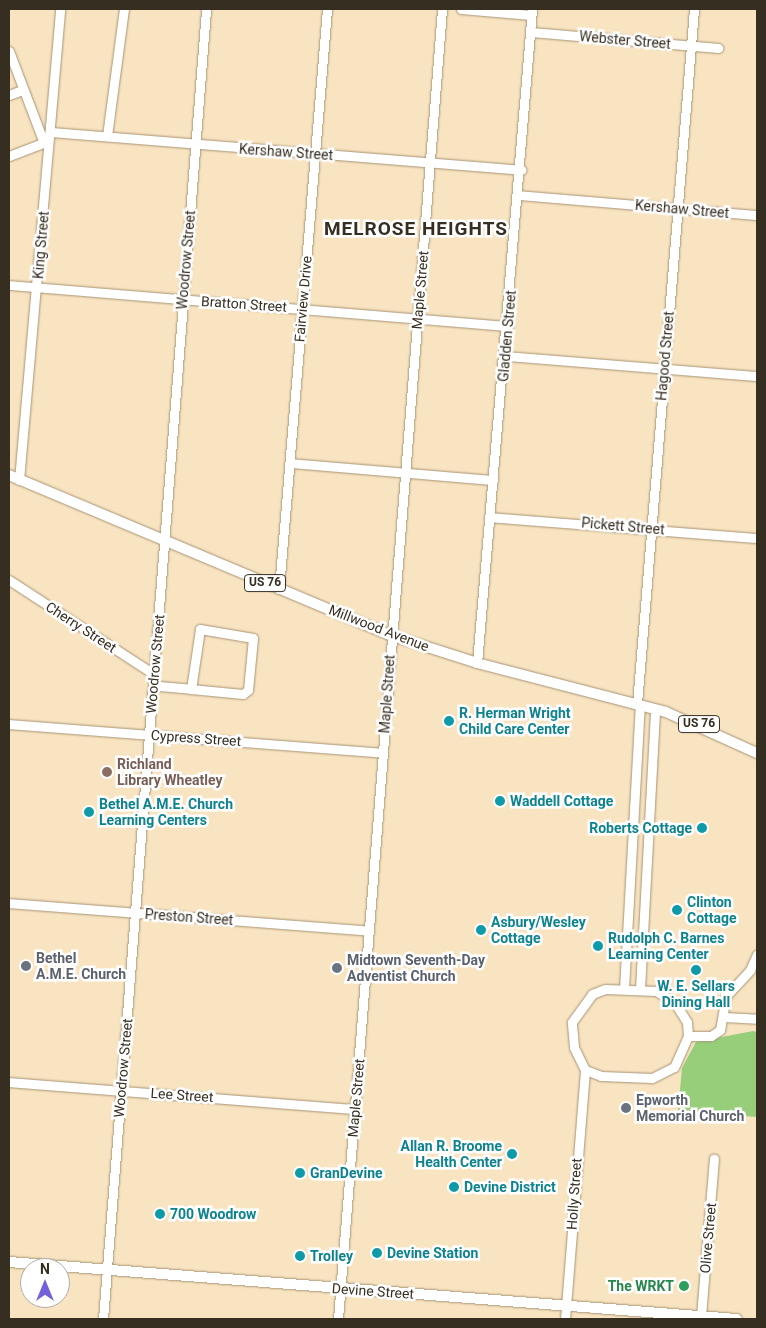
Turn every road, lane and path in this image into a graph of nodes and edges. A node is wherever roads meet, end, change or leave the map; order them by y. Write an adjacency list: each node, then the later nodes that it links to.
1 (60, 9): 16 (street, King Street)
2 (124, 9): 15 (street)
3 (206, 9): 17 (street, Woodrow Street)
4 (327, 9): 18 (street, Fairview Drive)
5 (442, 9): 20 (street, Maple Street)
6 (461, 9): 8 (street)
7 (694, 9): 10 (street, Hagood Street)
8 (532, 12): 9 (street, Gladden Street)
9 (531, 32): 10 (street, Webster Street); 21 (street, Gladden Street)
10 (692, 46): 11 (street, Webster Street); 23 (street, Hagood Street)
11 (718, 48)
12 (9, 51): 13 (street)
13 (22, 90): 14 (street); 16 (street)
14 (9, 95)
15 (107, 136): 16 (street, Kershaw Street); 17 (street, Kershaw Street)
16 (49, 138): 19 (street); 26 (street, King Street)
17 (196, 145): 18 (street, Kershaw Street); 27 (street, Woodrow Street)
18 (315, 154): 20 (street, Kershaw Street); 28 (street, Fairview Drive)
19 (9, 156)
20 (430, 163): 21 (street, Kershaw Street); 29 (street, Maple Street)
21 (521, 170): 22 (street, Gladden Street)
22 (518, 195): 23 (street, Kershaw Street); 30 (street, Gladden Street)
23 (676, 209): 24 (street, Kershaw Street); 32 (street, Hagood Street)
24 (757, 215)
25 (9, 285): 26 (street, Bratton Street)
26 (38, 288): 27 (street, Bratton Street); 37 (street, King Street)
27 (183, 299): 28 (street, Bratton Street); 42 (street, Woodrow Street)
28 (302, 308): 29 (street, Bratton Street); 34 (street, Fairview Drive)
29 (417, 317): 30 (street, Bratton Street); 35 (street, Maple Street)
30 (508, 326): 31 (street, Gladden Street)
31 (506, 356): 32 (street); 38 (street, Gladden Street)
32 (665, 367): 33 (street); 40 (street, Hagood Street)
33 (757, 376)
34 (290, 463): 35 (street); 44 (street, Fairview Drive)
35 (405, 473): 38 (street); 45 (street, Maple Street)
36 (9, 475): 37 (main road, Millwood Avenue / US 76)
37 (18, 480): 42 (main road, Millwood Avenue / US 76)
38 (492, 480): 39 (street, Gladden Street)
39 (489, 517): 40 (street, Pickett Street); 46 (street, Gladden Street)
40 (650, 528): 41 (street, Pickett Street); 50 (street, Hagood Street)
41 (757, 538)
42 (164, 544): 44 (main road, Millwood Avenue / US 76); 47 (street, Woodrow Street)
43 (9, 580): 47 (street, Cherry Street)
44 (279, 589): 45 (main road, Millwood Avenue / US 76)
45 (390, 635): 46 (main road, Millwood Avenue / US 76); 54 (street, Maple Street)
46 (477, 663): 50 (main road, Millwood Avenue / US 76)
47 (154, 674): 48 (street, Woodrow Street)
48 (153, 685): 49 (street); 53 (street, Woodrow Street)
49 (191, 689): 49 (street)
50 (638, 704): 51 (main road, Millwood Avenue / US 76); 60 (street, Hagood Street)
51 (655, 709): 55 (main road, Millwood Avenue / US 76); 61 (street)
52 (9, 724): 53 (street, Cypress Street)
53 (149, 734): 54 (street, Cypress Street); 57 (street, Woodrow Street)
54 (383, 753): 58 (street, Maple Street)
55 (757, 753)
56 (9, 903): 57 (street, Preston Street)
57 (135, 912): 58 (street, Preston Street); 67 (street, Woodrow Street)
58 (369, 931): 68 (street, Maple Street)
59 (757, 954): 62 (street)
60 (624, 989): 61 (street); 65 (street)
61 (640, 989): 64 (street)
62 (724, 1017): 63 (street); 64 (street)
63 (757, 1019)
64 (688, 1036): 65 (street)
65 (585, 1070): 73 (street, Holly Street)
66 (9, 1082): 67 (street, Lee Street)
67 (121, 1091): 68 (street, Lee Street); 71 (street, Woodrow Street)
68 (355, 1109): 72 (street, Maple Street)
69 (714, 1160): 74 (street, Olive Street)
70 (9, 1262): 71 (main road, Devine Street)
71 (107, 1270): 72 (main road, Devine Street); 75 (street, Woodrow Street)
72 (341, 1288): 73 (main road, Devine Street); 76 (street, Maple Street)
73 (566, 1306): 74 (main road, Devine Street); 77 (street, Holly Street)
74 (701, 1316): 78 (main road, Devine Street)
75 (103, 1319)
76 (338, 1319)
77 (565, 1319)
78 (736, 1319)

